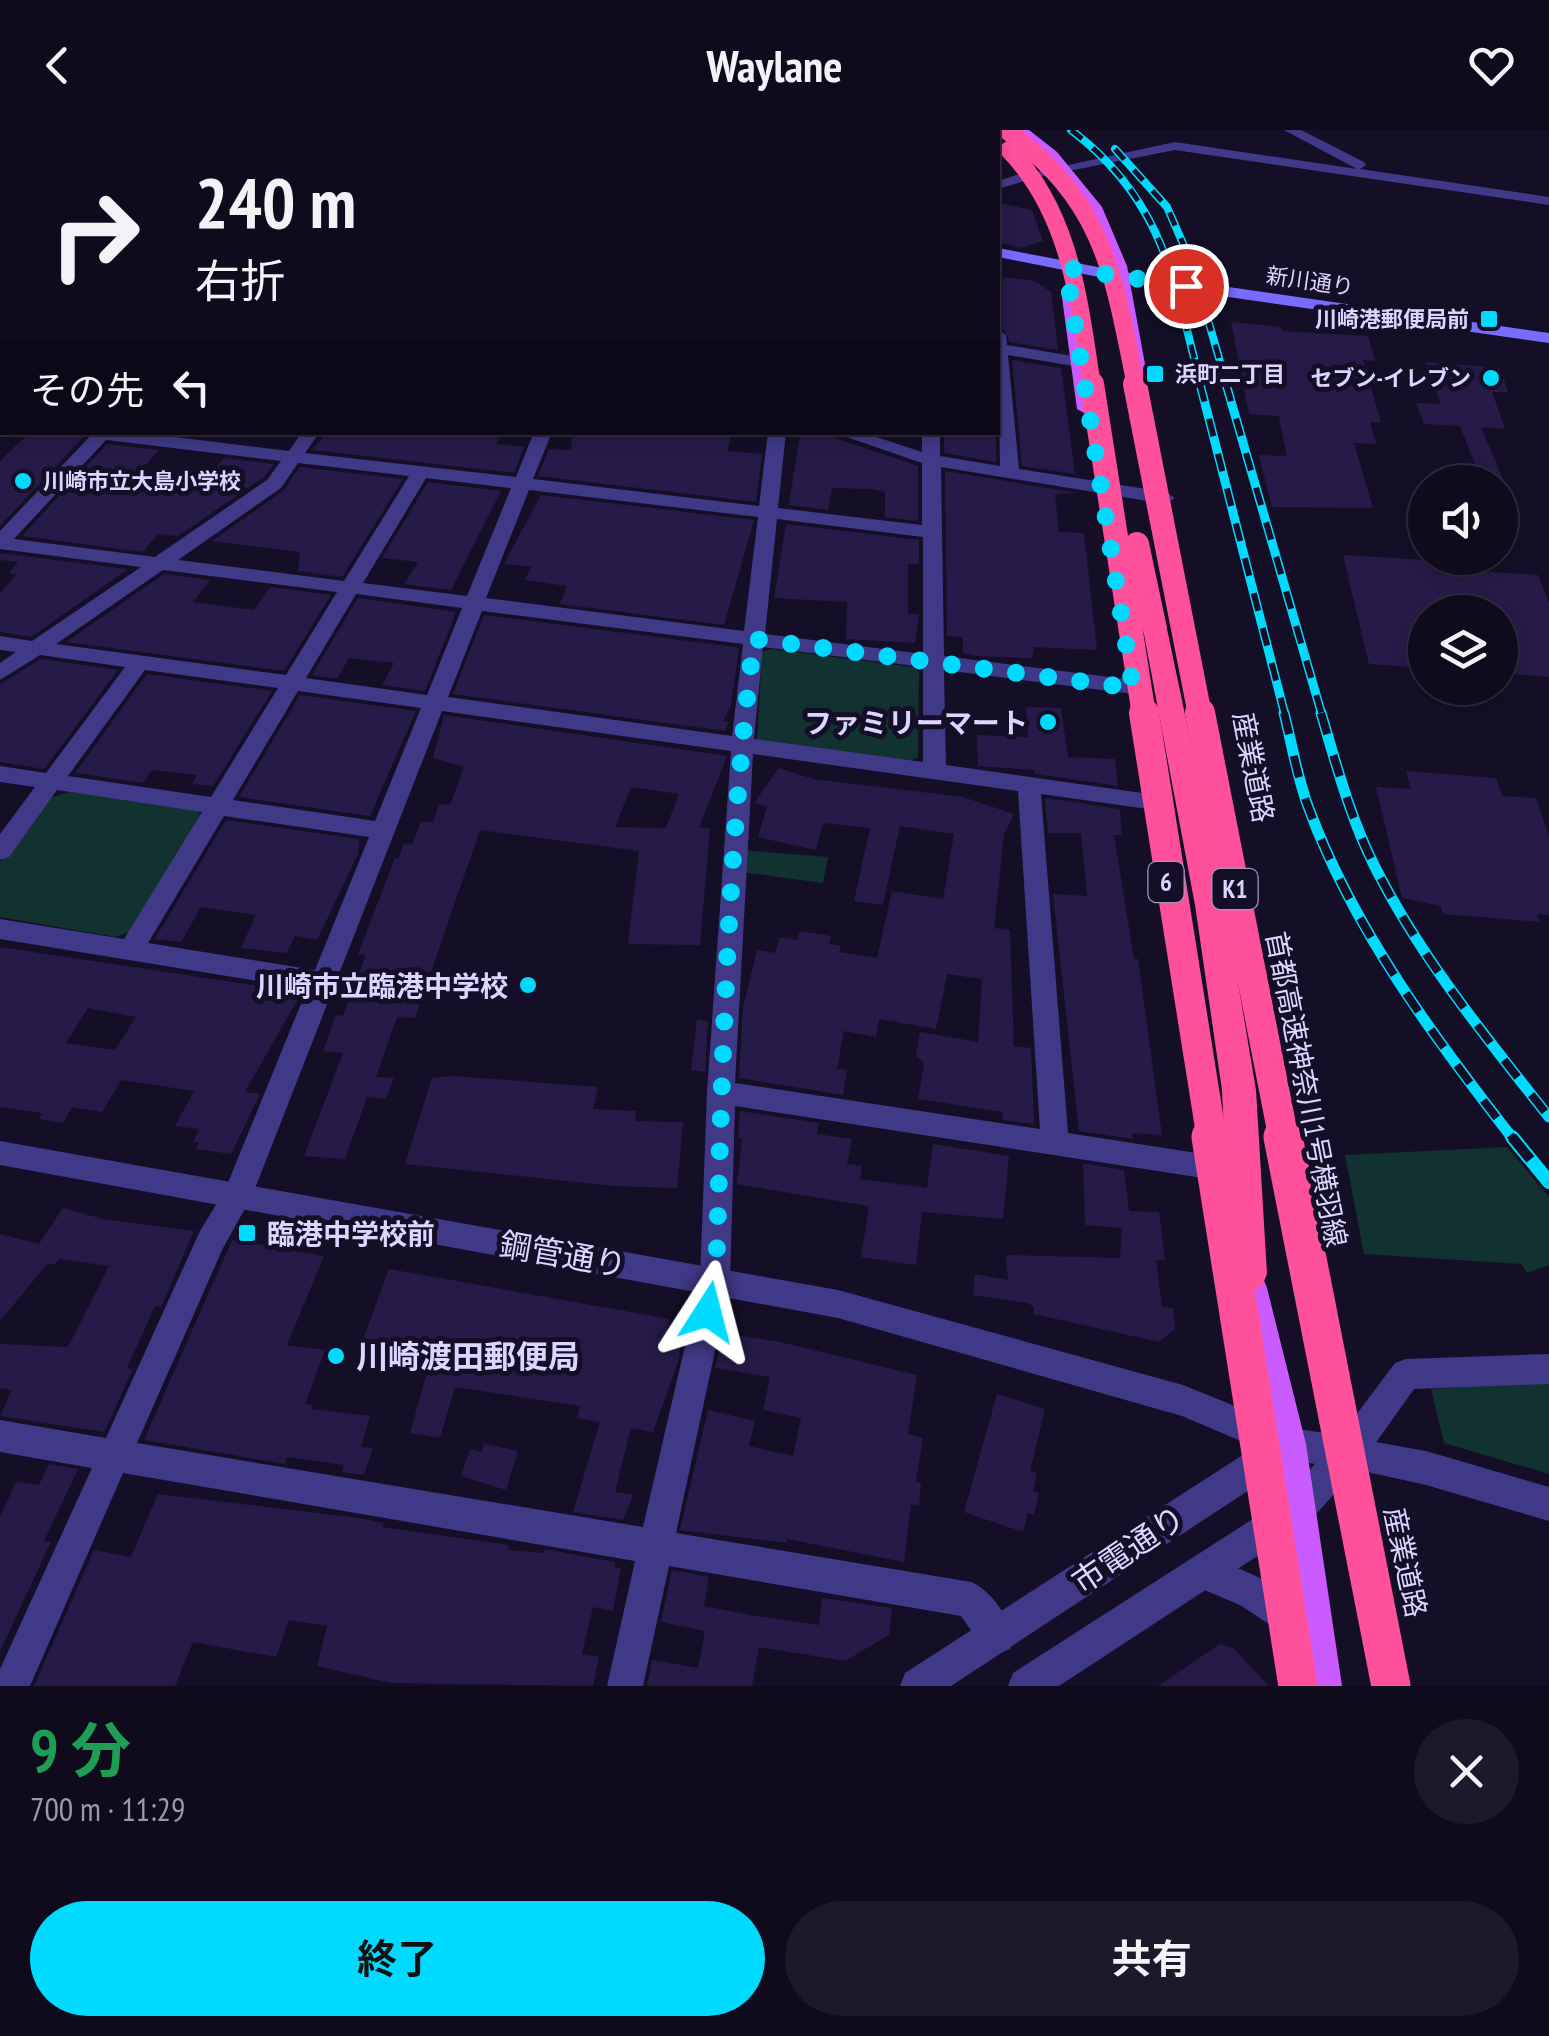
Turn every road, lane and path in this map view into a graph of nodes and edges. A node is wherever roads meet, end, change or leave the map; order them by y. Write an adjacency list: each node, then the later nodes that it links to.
1 (1006, 130): 16 (highway, 首都高速神奈川1号横羽線 / K1, bridge)
2 (1021, 130): 6 (main road, 産業道路)
3 (1291, 130): 7 (street)
4 (1000, 142): 15 (highway, K1, bridge)
5 (1000, 155): 8 (main road, 6)
6 (1065, 166): 7 (street); 8 (street); 14 (main road, 産業道路)
7 (1376, 174): 10 (street)
8 (1023, 177): 9 (street); 13 (main road, 6)
9 (1000, 185)
10 (1549, 200)
11 (1000, 253): 13 (main road, 新川通り)
12 (1000, 262): 13 (main road, 新川通り)
13 (1066, 268): 14 (main road, 新川通り); 19 (main road, 6)
14 (1124, 277): 17 (main road, 新川通り); 34 (main road, 産業道路)
15 (1080, 308): 41 (highway, bridge); 86 (highway, K1, bridge)
16 (1122, 316): 41 (highway, bridge); 88 (highway, 首都高速神奈川1号横羽線 / K1, bridge)
17 (1549, 338)
18 (1000, 348): 19 (street)
19 (1079, 362): 33 (main road, 6)
20 (1000, 369): 31 (street)
21 (101, 435): 37 (street)
22 (120, 435): 28 (street)
23 (309, 435): 28 (street)
24 (542, 435): 32 (street)
25 (777, 435): 35 (street)
26 (851, 435): 29 (street)
27 (931, 435): 29 (street)
28 (295, 456): 30 (street); 38 (street)
29 (930, 460): 31 (street); 36 (street)
30 (420, 472): 32 (street); 39 (street)
31 (1010, 473): 33 (street)
32 (522, 484): 35 (street); 40 (street)
33 (1100, 488): 34 (street); 49 (main road, 6)
34 (1166, 498): 56 (main road, 産業道路)
35 (768, 512): 36 (street); 42 (street)
36 (932, 532): 46 (street)
37 (0, 543): 38 (street)
38 (160, 564): 39 (street); 44 (street)
39 (350, 588): 40 (street); 48 (street)
40 (476, 604): 42 (street); 50 (street)
41 (1160, 629): 56 (highway); 69 (highway)
42 (754, 639): 46 (street); 51 (street)
43 (0, 643): 44 (street)
44 (37, 648): 45 (street); 47 (street)
45 (140, 662): 48 (street); 54 (street)
46 (931, 662): 49 (street); 52 (street)
47 (0, 673)
48 (292, 684): 50 (street); 58 (street)
49 (1133, 688): 57 (main road, 6)
50 (434, 704): 51 (street); 59 (street)
51 (742, 746): 52 (street); 64 (street)
52 (935, 772): 55 (street)
53 (0, 774): 54 (street)
54 (51, 782): 58 (street); 60 (street)
55 (1028, 785): 57 (street); 65 (street)
56 (1222, 785): 74 (main road, 産業道路)
57 (1148, 801): 67 (main road, 6)
58 (218, 806): 59 (street); 62 (street)
59 (384, 831): 63 (street)
60 (0, 850)
61 (0, 929): 62 (street)
62 (131, 950): 63 (street)
63 (324, 981): 68 (street)
64 (721, 1092): 65 (street); 70 (street)
65 (1055, 1144): 67 (street)
66 (0, 1152): 68 (street, 鋼管通り)
67 (1228, 1170): 69 (main road, 6)
68 (237, 1196): 70 (street, 鋼管通り); 75 (street)
69 (1249, 1274): 73 (main road, 6)
70 (716, 1282): 73 (street, 鋼管通り); 78 (street)
71 (1549, 1369): 74 (street, 市電通り)
72 (0, 1436): 75 (street)
73 (1289, 1444): 74 (street); 77 (main road, 6); 80 (street, 市電通り)
74 (1348, 1453): 76 (street); 77 (street, 市電通り); 88 (main road, 産業道路)
75 (116, 1455): 78 (street); 82 (street)
76 (1549, 1504)
77 (1296, 1511): 79 (street, 市電通り); 81 (main road, 6)
78 (656, 1546): 80 (street); 83 (street)
79 (1202, 1572): 81 (street); 85 (street, 市電通り)
80 (996, 1636): 84 (street, 市電通り)
81 (1318, 1650): 87 (main road, 6)
82 (10, 1686)
83 (625, 1686)
84 (918, 1686)
85 (1026, 1686)
86 (1298, 1686)
87 (1324, 1686)
88 (1394, 1686)

